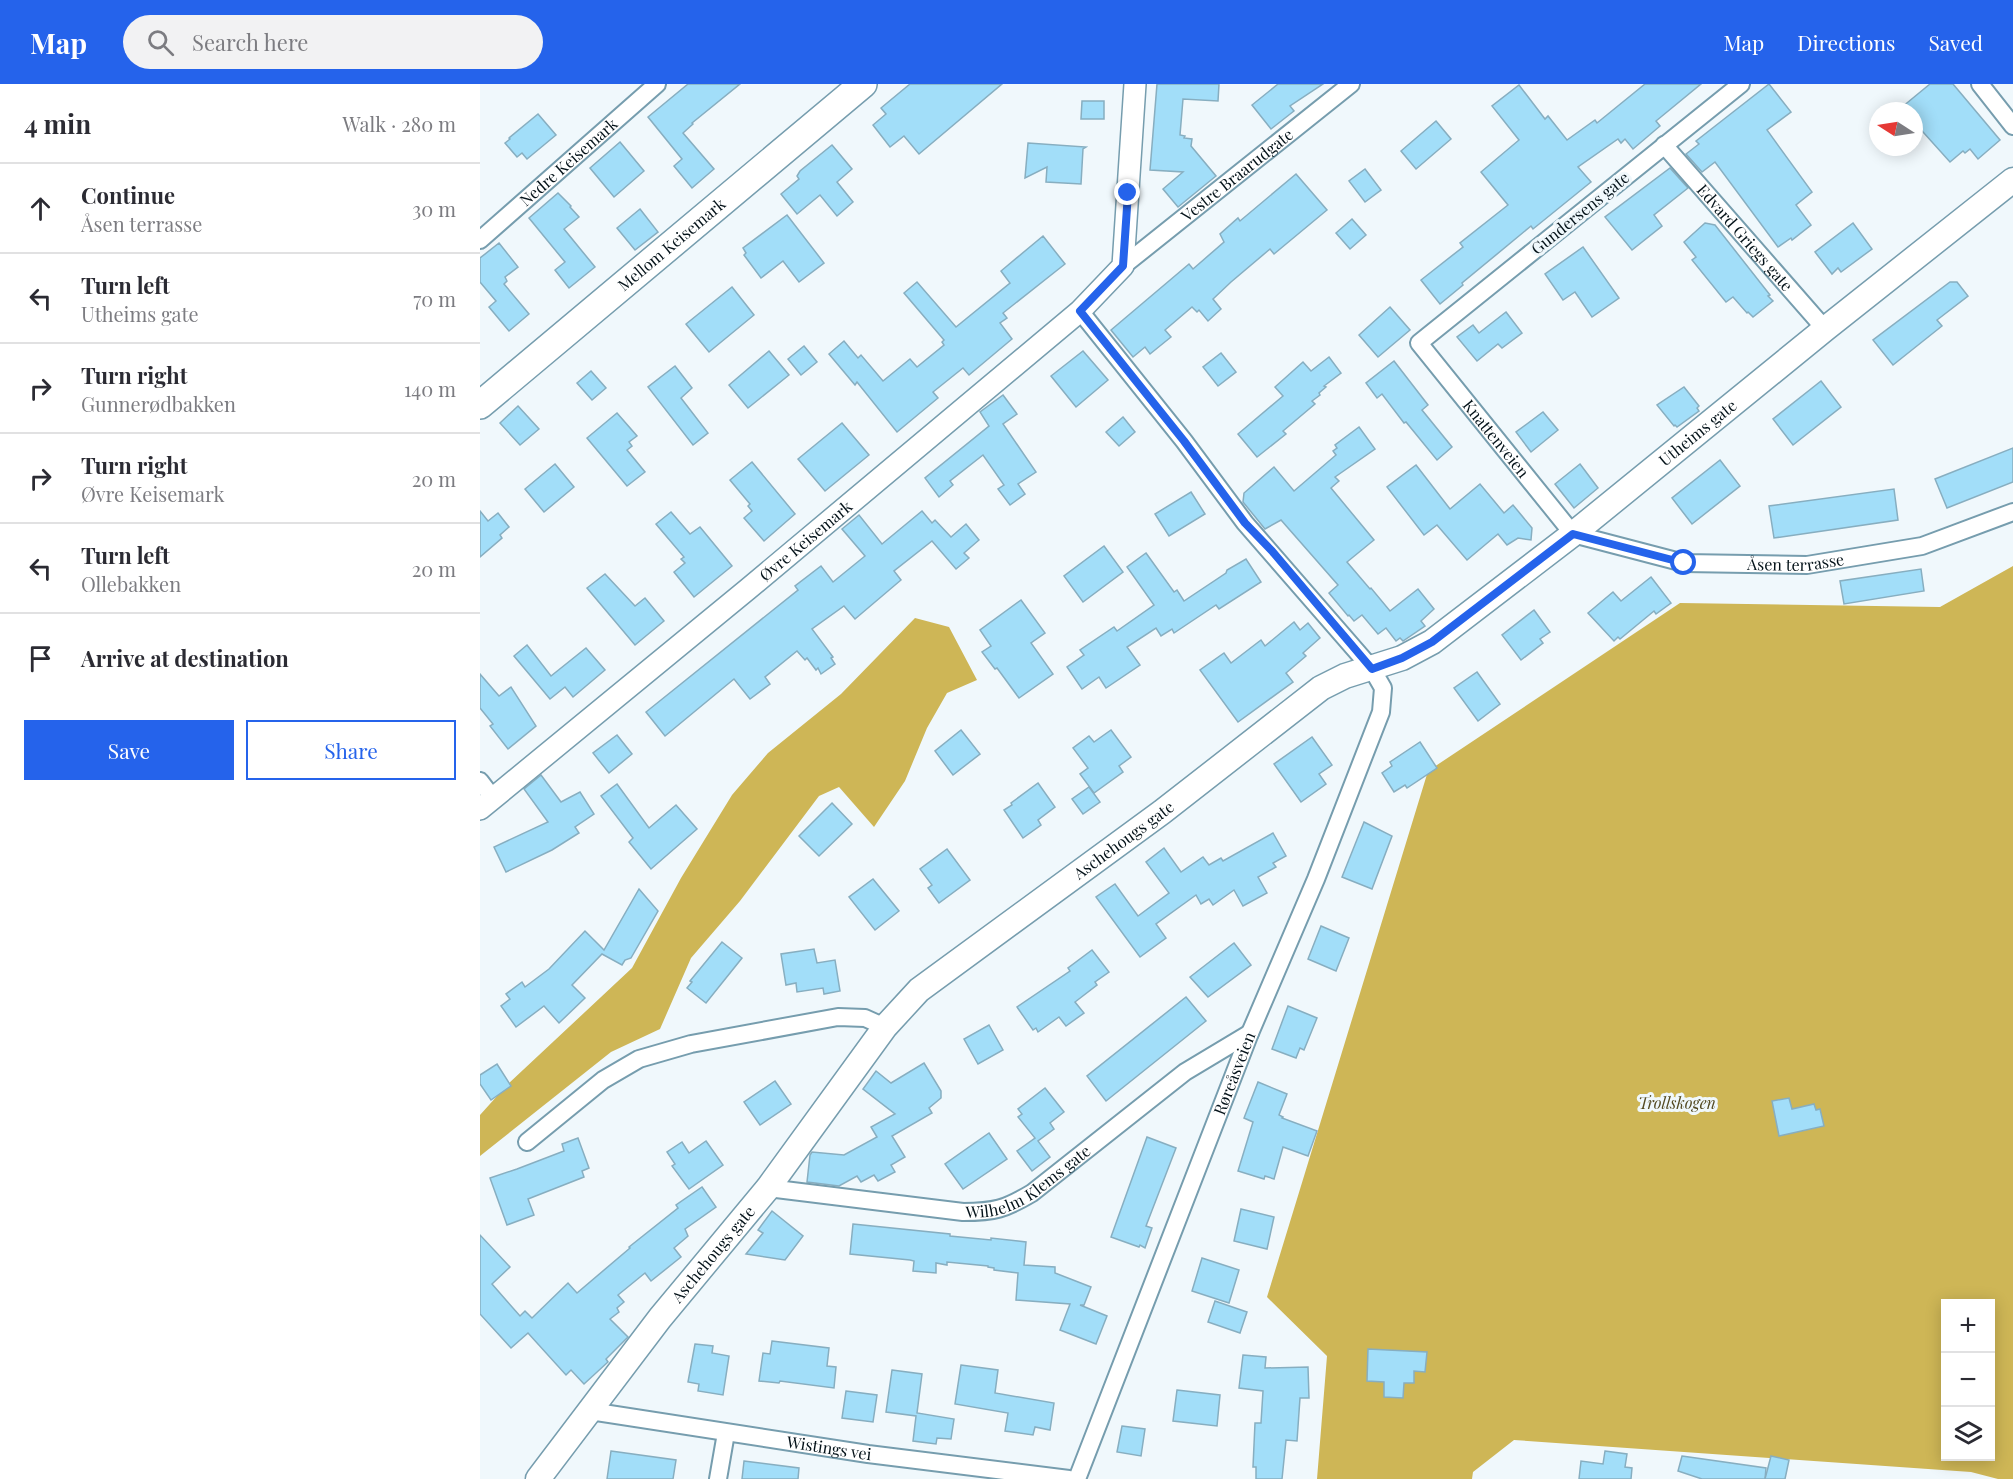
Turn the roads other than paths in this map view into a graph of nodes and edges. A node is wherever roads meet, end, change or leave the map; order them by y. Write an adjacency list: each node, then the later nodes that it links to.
1 (657, 84): 10 (street, Nedre Keisemark)
2 (863, 84): 15 (main road, Mellom Keisemark)
3 (1135, 84): 11 (street)
4 (1351, 84): 11 (street, Vestre Braarudgate)
5 (1742, 84): 8 (street, Gundersens gate)
6 (1980, 84): 7 (street)
7 (2013, 126)
8 (1664, 145): 13 (street, Edvard Griegs gate); 14 (street, Gundersens gate)
9 (2013, 180): 13 (main road, Utheims gate)
10 (480, 240)
11 (1123, 266): 12 (street, Øvre Keisemark)
12 (1080, 311): 18 (street, Røreåsveien); 20 (street, Øvre Keisemark)
13 (1825, 329): 17 (main road, Utheims gate)
14 (1419, 343): 17 (street, Knattenveien)
15 (480, 405)
16 (2013, 512): 17 (street, Åsen terrasse)
17 (1573, 534): 18 (main road, Utheims gate)
18 (1372, 669): 21 (main road, Aschehougs gate); 22 (street, Røreåsveien)
19 (480, 781): 20 (street)
20 (487, 803)
21 (885, 1027): 23 (street); 24 (main road, Aschehougs gate)
22 (1250, 1033): 24 (street, Wilhelm Klems gate); 30 (street, Røreåsveien)
23 (527, 1142)
24 (768, 1188): 25 (main road, Aschehougs gate)
25 (590, 1411): 26 (street, Wistings vei); 27 (main road, Aschehougs gate)
26 (726, 1433): 28 (street); 29 (street, Wistings vei)
27 (538, 1479)
28 (718, 1479)
29 (1068, 1479)
30 (1077, 1479)

